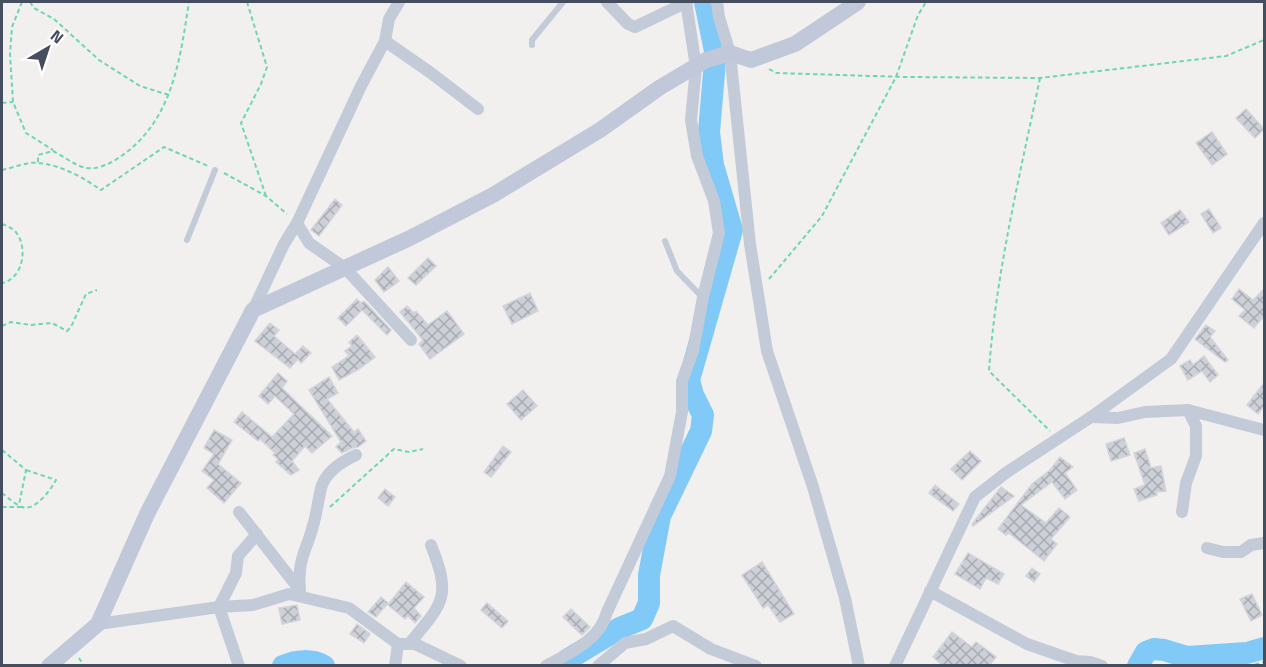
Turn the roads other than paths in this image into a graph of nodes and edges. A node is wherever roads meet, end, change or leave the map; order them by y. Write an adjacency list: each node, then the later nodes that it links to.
1 (399, 2): 7 (street)
2 (563, 2): 8 (lane)
3 (607, 2): 4 (street)
4 (686, 2): 10 (street)
5 (717, 2): 9 (street)
6 (858, 2): 9 (street)
7 (385, 41): 11 (street); 14 (street)
8 (532, 45)
9 (730, 53): 10 (street); 44 (street)
10 (696, 66): 17 (street); 18 (street)
11 (477, 109)
12 (215, 170): 15 (lane)
13 (1264, 223): 22 (street)
14 (297, 224): 17 (street); 19 (street)
15 (187, 240)
16 (665, 241): 18 (lane)
17 (345, 268): 19 (street); 20 (street)
18 (703, 297): 37 (street)
19 (253, 310): 34 (street)
20 (411, 340)
21 (1188, 410): 22 (street); 23 (street); 26 (street)
22 (1091, 417): 31 (street)
23 (1264, 430)
24 (356, 454): 32 (street)
25 (239, 512): 27 (street)
26 (1182, 512)
27 (257, 534): 32 (street); 33 (street)
28 (1264, 543): 30 (street)
29 (431, 545): 35 (street)
30 (1207, 548)
31 (930, 591): 45 (street); 46 (street)
32 (302, 594): 33 (street); 35 (street)
33 (219, 607): 34 (street); 39 (street)
34 (98, 624): 38 (street)
35 (403, 644): 40 (street); 41 (street)
36 (730, 661): 42 (street); 43 (street)
37 (547, 665)
38 (49, 666)
39 (239, 666)
40 (395, 666)
41 (461, 666)
42 (598, 666)
43 (756, 666)
44 (859, 666)
45 (895, 666)
46 (1102, 666)

